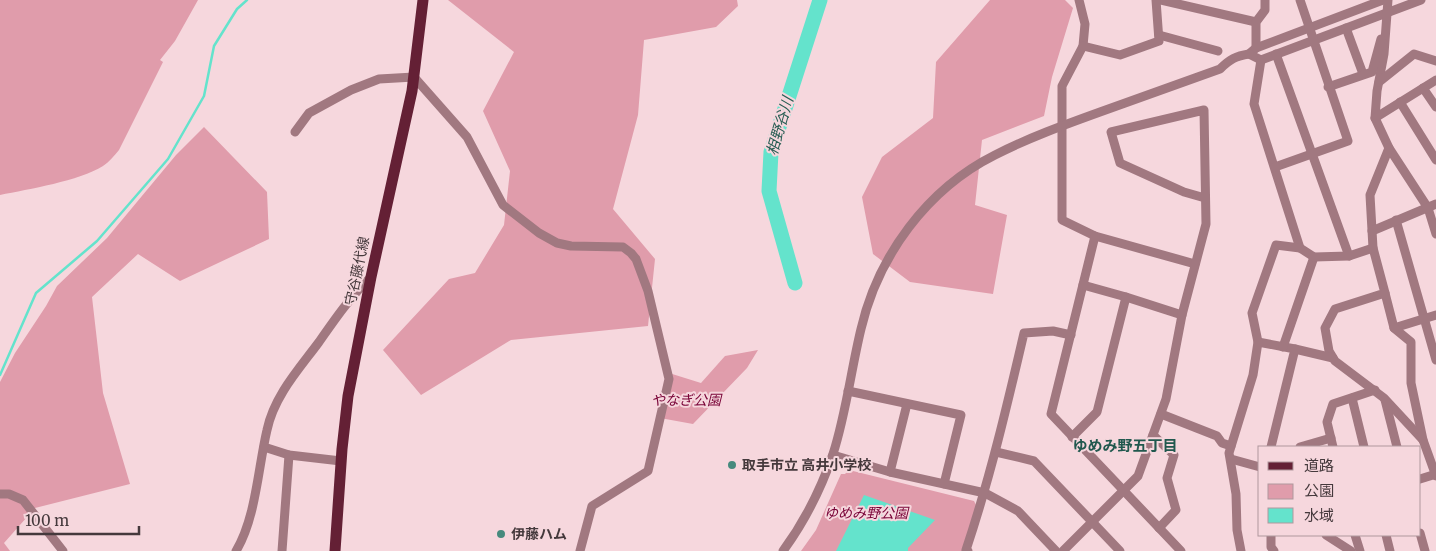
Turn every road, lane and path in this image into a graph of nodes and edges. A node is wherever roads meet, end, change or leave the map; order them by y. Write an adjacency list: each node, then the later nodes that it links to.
1 (424, 0): 24 (main road, 守谷藤代線)
2 (1079, 0): 17 (street)
3 (1156, 0): 14 (street)
4 (1161, 0): 11 (street)
5 (1265, 0): 11 (street)
6 (1300, 0): 12 (street)
7 (1383, 0): 12 (street)
8 (1388, 0): 10 (street)
9 (1421, 0): 10 (street)
10 (1388, 12): 13 (street); 26 (street)
11 (1256, 22): 19 (street)
12 (1310, 28): 16 (street); 19 (street)
13 (1346, 28): 16 (street); 23 (street)
14 (1159, 35): 17 (street); 18 (street)
15 (1381, 40): 23 (street)
16 (1314, 41): 20 (street); 27 (street)
17 (1083, 46): 32 (street)
18 (1218, 51)
19 (1253, 51): 21 (street); 32 (street)
20 (1276, 54): 21 (street); 35 (street)
21 (1261, 60): 37 (street)
22 (1436, 61): 26 (street)
23 (1363, 74): 27 (street)
24 (414, 77): 33 (street); 49 (main road, 守谷藤代線); 103 (street)
25 (1436, 80): 28 (street)
26 (1379, 82): 31 (street)
27 (1328, 87): 35 (street)
28 (1423, 88): 29 (street); 30 (street)
29 (1400, 102): 31 (street); 36 (street)
30 (1436, 108)
31 (1375, 118): 34 (street)
32 (1062, 126): 43 (street); 64 (street)
33 (295, 132)
34 (1389, 148): 39 (street); 41 (street)
35 (1312, 155): 37 (street); 46 (street)
36 (1436, 160)
37 (1275, 167): 44 (street)
38 (1205, 198): 38 (street); 48 (street)
39 (1432, 206): 40 (street); 42 (street)
40 (1396, 220): 41 (street); 55 (street)
41 (1372, 231): 45 (street)
42 (1436, 234)
43 (1094, 236): 48 (street); 50 (street)
44 (1300, 248): 47 (street); 58 (street)
45 (1373, 248): 46 (street); 51 (street)
46 (1349, 256): 47 (street)
47 (1314, 257): 59 (street)
48 (1195, 264): 53 (street)
49 (371, 276): 78 (street); 83 (main road, 守谷藤代線)
50 (1083, 285): 52 (street); 57 (street)
51 (1385, 294): 56 (street); 61 (street)
52 (1126, 297): 53 (street); 70 (street)
53 (1182, 315): 68 (street)
54 (1436, 315): 55 (street)
55 (1425, 320): 56 (street); 62 (street)
56 (1394, 328): 71 (street)
57 (1071, 335): 70 (street); 79 (street)
58 (1258, 342): 59 (street); 73 (street)
59 (1283, 347): 60 (street)
60 (1295, 349): 61 (street); 74 (street)
61 (1333, 358): 63 (street)
62 (1436, 360)
63 (1375, 390): 65 (street); 66 (street)
64 (848, 391): 67 (street); 80 (street)
65 (1352, 398): 72 (street); 76 (street)
66 (1384, 398): 71 (street); 77 (street)
67 (907, 404): 85 (street); 88 (street)
68 (1161, 414): 69 (street); 73 (street)
69 (1153, 435): 89 (street); 93 (street)
70 (1072, 437): 89 (street)
71 (1423, 440): 86 (street)
72 (1332, 443): 75 (street)
73 (1231, 446): 82 (street)
74 (1270, 446)
75 (1308, 446)
76 (1364, 446)
77 (1397, 446)
78 (264, 447): 81 (street); 100 (street)
79 (996, 452): 90 (street); 92 (street)
80 (833, 455): 85 (street); 104 (street)
81 (289, 456): 83 (street); 101 (street)
82 (1231, 459): 84 (street); 110 (street)
83 (342, 460): 102 (main road, 守谷藤代線)
84 (1258, 466)
85 (890, 472): 88 (street)
86 (1436, 475): 87 (street)
87 (1421, 479)
88 (944, 484): 90 (street)
89 (1124, 490): 92 (street); 93 (street)
90 (985, 493): 105 (street); 106 (street)
91 (0, 494): 99 (street)
92 (1092, 522): 107 (street); 108 (street)
93 (1159, 528): 109 (street)
94 (1271, 536): 111 (street)
95 (1328, 536): 112 (street)
96 (1356, 536): 113 (street)
97 (1386, 536): 114 (street)
98 (1421, 536): 115 (street)
99 (63, 551)
100 (236, 551)
101 (282, 551)
102 (335, 551)
103 (580, 551)
104 (783, 551)
105 (968, 551)
106 (1056, 551)
107 (1063, 551)
108 (1120, 551)
109 (1181, 551)
110 (1241, 551)
111 (1274, 551)
112 (1351, 551)
113 (1360, 551)
114 (1390, 551)
115 (1425, 551)

